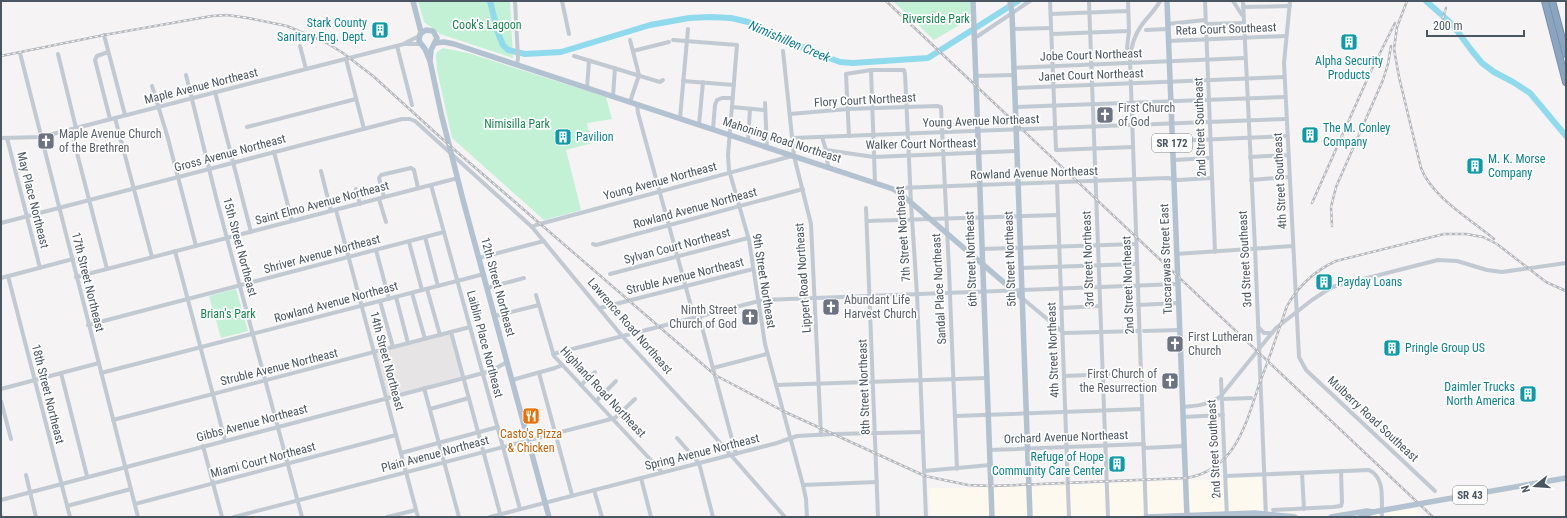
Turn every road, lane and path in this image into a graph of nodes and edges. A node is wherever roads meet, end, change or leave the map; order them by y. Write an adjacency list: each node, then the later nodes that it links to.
1 (413, 1): 23 (main road)
2 (515, 1): 68 (street)
3 (562, 1): 35 (street)
4 (973, 1): 39 (main road, 6th Street Northeast)
5 (1010, 1): 20 (main road, 5th Street Northeast)
6 (1030, 1): 20 (street)
7 (1050, 1): 22 (street)
8 (1089, 1): 21 (street, 3rd Street Northeast)
9 (1128, 1): 19 (street, 2nd Street Northeast)
10 (1160, 1): 57 (street, 2nd Street Northeast)
11 (1167, 1): 26 (main road, Tuscarawas Street East / SR 172)
12 (1205, 1): 25 (street, 2nd Street Southeast)
13 (1233, 1): 24 (street)
14 (1242, 1): 18 (street, 3rd Street Southeast)
15 (1545, 1): 86 (highway)
16 (1552, 1): 59 (highway)
17 (1290, 3): 18 (street); 40 (street, 4th Street Southeast)
18 (1243, 7): 24 (street, 3rd Street Southeast)
19 (1128, 11): 21 (street); 32 (street, 2nd Street Northeast)
20 (1012, 12): 30 (main road, 5th Street Northeast); 39 (street)
21 (1089, 12): 22 (street); 33 (street, 3rd Street Northeast)
22 (1051, 14): 27 (street)
23 (418, 18): 28 (main road); 34 (main road)
24 (1244, 21): 25 (street); 41 (street, 3rd Street Southeast)
25 (1206, 22): 26 (street); 43 (street, 2nd Street Southeast)
26 (1167, 27): 31 (street); 45 (main road, Tuscarawas Street East / SR 172)
27 (1051, 28): 30 (street); 36 (street)
28 (427, 29): 34 (main road); 38 (main road)
29 (688, 29): 44 (street)
30 (1012, 29): 72 (main road, 5th Street Northeast)
31 (1146, 30)
32 (1129, 31): 33 (street); 57 (street, 2nd Street Northeast)
33 (1090, 32): 36 (street); 69 (street, 3rd Street Northeast)
34 (420, 34): 46 (street, Maple Avenue Northeast); 49 (main road)
35 (569, 34)
36 (1052, 34): 70 (street)
37 (104, 35): 55 (street)
38 (436, 36): 47 (main road); 48 (main road, Mahoning Road Northeast)
39 (974, 36): 78 (main road, 6th Street Northeast)
40 (1286, 36): 41 (street, Reta Court Southeast); 79 (street, 4th Street Southeast)
41 (1244, 38): 43 (street, Reta Court Southeast); 61 (street, 3rd Street Southeast)
42 (630, 40): 53 (street)
43 (1206, 40): 45 (street, Reta Court Southeast); 63 (street, 2nd Street Southeast)
44 (687, 41): 53 (street); 83 (street); 88 (street, 9th Street Northeast)
45 (1168, 41): 66 (main road, Tuscarawas Street East / SR 172)
46 (405, 44): 49 (street, Maple Avenue Northeast); 51 (street, Maple Avenue Northeast)
47 (434, 44): 48 (main road, Mahoning Road Northeast); 49 (main road); 65 (main road, 12th Street Northeast)
48 (454, 44): 52 (main road, Mahoning Road Northeast)
49 (422, 45): 65 (main road, 12th Street Northeast)
50 (300, 46): 73 (street)
51 (397, 46): 62 (street, Maple Avenue Northeast); 108 (street)
52 (470, 49): 68 (main road, Mahoning Road Northeast); 92 (main road)
53 (633, 51): 76 (street)
54 (783, 51): 120 (street, Lippert Road Northeast)
55 (108, 52): 121 (street); 124 (street)
56 (20, 53): 145 (street, 17th Street Northeast)
57 (1130, 53): 67 (street, 2nd Street Northeast)
58 (58, 54): 134 (street)
59 (1566, 54)
60 (574, 56): 64 (street)
61 (1245, 58): 63 (street, Jobe Court Northeast); 80 (street, 3rd Street Southeast)
62 (346, 59): 73 (street, Maple Avenue Northeast); 100 (street)
63 (1207, 60): 66 (street, Jobe Court Northeast); 82 (street, 2nd Street Southeast)
64 (589, 61): 71 (street); 93 (street)
65 (430, 62): 92 (main road, 12th Street Northeast)
66 (1169, 62): 67 (street, Jobe Court Northeast); 85 (main road, Tuscarawas Street East / SR 172)
67 (1130, 63): 69 (street, Jobe Court Northeast); 87 (street, 2nd Street Northeast)
68 (517, 65): 93 (main road, Mahoning Road Northeast)
69 (1091, 65): 70 (street, Jobe Court Northeast); 89 (street, 3rd Street Northeast)
70 (1053, 66): 72 (street, Jobe Court Northeast); 91 (street)
71 (615, 68): 76 (street); 96 (street)
72 (1014, 68): 77 (main road, 5th Street Northeast)
73 (306, 69): 95 (street, Maple Avenue Northeast)
74 (871, 70): 113 (street, 7th Street Northeast); 115 (street); 119 (street)
75 (186, 75): 98 (street, 15th Street Northeast)
76 (639, 75): 81 (street); 103 (street)
77 (1014, 75): 78 (street); 94 (main road, 5th Street Northeast)
78 (976, 76): 138 (main road, 6th Street Northeast)
79 (1284, 77): 80 (street, Janet Court Northeast); 97 (street, 4th Street Southeast)
80 (1246, 78): 82 (street, Janet Court Northeast); 101 (street, 3rd Street Southeast)
81 (663, 80)
82 (1208, 80): 85 (street, Janet Court Northeast); 102 (street, 2nd Street Southeast)
83 (683, 81): 84 (street); 123 (street)
84 (703, 82): 88 (street); 129 (street)
85 (1170, 82): 87 (street, Janet Court Northeast); 104 (main road, Tuscarawas Street East / SR 172)
86 (1566, 82)
87 (1130, 84): 89 (street, Janet Court Northeast); 106 (street, 2nd Street Northeast)
88 (734, 85): 99 (street, 9th Street Northeast)
89 (1092, 85): 91 (street, Janet Court Northeast); 109 (street, 3rd Street Northeast)
90 (152, 86): 111 (street)
91 (1053, 86): 94 (street, Janet Court Northeast); 110 (street)
92 (435, 87): 162 (main road, 12th Street Northeast)
93 (587, 88): 96 (main road, Mahoning Road Northeast)
94 (1014, 88): 114 (main road, 5th Street Northeast)
95 (215, 92): 98 (street, Maple Avenue Northeast); 170 (street)
96 (613, 96): 103 (main road, Mahoning Road Northeast)
97 (1285, 97): 101 (street); 125 (street, 4th Street Southeast)
98 (192, 98): 111 (street, Maple Avenue Northeast); 172 (street, 15th Street Northeast)
99 (733, 98): 112 (street, 9th Street Northeast); 136 (street)
100 (356, 99): 131 (street); 135 (street)
101 (1247, 99): 102 (street); 126 (street, 3rd Street Southeast)
102 (1209, 100): 104 (street); 127 (street, 2nd Street Southeast)
103 (630, 102): 107 (main road, Mahoning Road Northeast)
104 (1170, 102): 106 (street); 128 (main road, Tuscarawas Street East / SR 172)
105 (765, 103): 118 (street)
106 (1131, 103): 109 (street); 130 (street, 2nd Street Northeast)
107 (637, 104): 123 (main road, Mahoning Road Northeast); 195 (street)
108 (412, 105)
109 (1092, 105): 110 (street); 132 (street, 3rd Street Northeast)
110 (1054, 106): 114 (street); 133 (street)
111 (159, 107): 121 (street, Maple Avenue Northeast); 175 (street)
112 (732, 107): 117 (street); 141 (street, 9th Street Northeast)
113 (907, 107): 115 (street, Flory Court Northeast); 116 (street, Flory Court Northeast); 140 (street, 7th Street Northeast)
114 (1015, 107): 137 (main road, 5th Street Northeast)
115 (872, 108): 119 (street, Flory Court Northeast); 142 (street)
116 (941, 108): 139 (street, Sandal Place Northeast)
117 (750, 109): 118 (street); 153 (street)
118 (764, 110): 154 (street)
119 (848, 110): 120 (street, Flory Court Northeast); 143 (street)
120 (790, 114): 149 (street, Lippert Road Northeast)
121 (125, 116): 122 (street, Maple Avenue Northeast)
122 (116, 118): 124 (street, Maple Avenue Northeast); 189 (street)
123 (680, 118): 129 (main road, Mahoning Road Northeast)
124 (110, 119): 134 (street, Maple Avenue Northeast)
125 (1286, 119): 126 (street, Young Avenue Northeast); 144 (street, 4th Street Southeast)
126 (1248, 120): 127 (street, Young Avenue Northeast); 150 (street, 3rd Street Southeast)
127 (1210, 122): 128 (street, Young Avenue Northeast); 151 (street, 2nd Street Southeast)
128 (1171, 124): 130 (street, Young Avenue Northeast); 152 (main road, Tuscarawas Street East / SR 172)
129 (699, 125): 136 (main road, Mahoning Road Northeast)
130 (1132, 125): 132 (street, Young Avenue Northeast); 155 (street, 2nd Street Northeast)
131 (247, 127)
132 (1093, 127): 133 (street, Young Avenue Northeast); 156 (street, 3rd Street Northeast)
133 (1055, 128): 137 (street, Young Avenue Northeast); 156 (street)
134 (73, 129): 145 (street, Maple Avenue Northeast); 197 (street)
135 (364, 129): 159 (street, Gross Avenue Northeast); 162 (street, Gross Avenue Northeast)
136 (712, 129): 141 (main road, Mahoning Road Northeast)
137 (1016, 130): 138 (street, Young Avenue Northeast); 158 (main road, 5th Street Northeast)
138 (978, 131): 139 (street, Young Avenue Northeast); 160 (main road, 6th Street Northeast)
139 (942, 132): 140 (street, Young Avenue Northeast); 161 (street, Sandal Place Northeast)
140 (908, 134): 142 (street, Young Avenue Northeast); 165 (street, 7th Street Northeast)
141 (730, 135): 153 (main road, Mahoning Road Northeast); 174 (street, 9th Street Northeast)
142 (873, 135): 143 (street, Young Avenue Northeast); 166 (street)
143 (849, 136): 146 (street, Young Avenue Northeast)
144 (1287, 136): 150 (street); 163 (street, 4th Street Southeast)
145 (41, 137): 148 (street, Maple Avenue Northeast); 201 (street, 17th Street Northeast)
146 (822, 137): 149 (street, Young Avenue Northeast); 157 (street)
147 (1, 138): 148 (street, Maple Avenue Northeast)
148 (7, 138): 206 (street, May Place Northeast)
149 (792, 138): 164 (street, Lippert Road Northeast)
150 (1249, 138): 151 (street); 167 (street, 3rd Street Southeast)
151 (1210, 139): 152 (street); 168 (street, 2nd Street Southeast)
152 (1172, 140): 169 (main road, Tuscarawas Street East / SR 172)
153 (748, 141): 154 (main road, Mahoning Road Northeast)
154 (767, 147): 164 (main road, Mahoning Road Northeast)
155 (1133, 147): 156 (street); 180 (street, 2nd Street Northeast)
156 (1094, 149): 182 (street, 3rd Street Northeast)
157 (826, 150): 166 (street, Walker Court Northeast); 171 (street)
158 (1016, 151): 160 (street, Walker Court Northeast); 185 (main road, 5th Street Northeast)
159 (274, 152): 170 (street, Gross Avenue Northeast); 212 (street)
160 (978, 153): 161 (street, Walker Court Northeast); 187 (main road, 6th Street Northeast)
161 (943, 154): 165 (street, Walker Court Northeast); 188 (street, Sandal Place Northeast)
162 (452, 155): 177 (main road, 12th Street Northeast); 217 (street, Lawrence Road Northeast)
163 (1288, 155): 167 (street); 176 (street, 4th Street Southeast)
164 (794, 156): 171 (main road, Mahoning Road Northeast); 174 (street, Young Avenue Northeast); 193 (street, Lippert Road Northeast)
165 (909, 156): 166 (street, Walker Court Northeast); 191 (street, 7th Street Northeast)
166 (874, 157): 184 (street)
167 (1250, 157): 181 (street, 3rd Street Southeast)
168 (1211, 158): 169 (street); 178 (street, 2nd Street Southeast)
169 (1173, 160): 179 (main road, Tuscarawas Street East / SR 172)
170 (233, 163): 172 (street, Gross Avenue Northeast); 218 (street)
171 (828, 167): 184 (main road, Mahoning Road Northeast)
172 (210, 169): 175 (street, Gross Avenue Northeast); 222 (street, 15th Street Northeast)
173 (320, 171): 204 (street)
174 (730, 173): 195 (street, Young Avenue Northeast); 200 (street, 9th Street Northeast)
175 (178, 177): 189 (street, Gross Avenue Northeast); 228 (street)
176 (1289, 177): 181 (street); 230 (street, 4th Street Southeast)
177 (458, 178): 186 (street, Saint Elmo Avenue Northeast); 242 (main road, 12th Street Northeast)
178 (1212, 178): 179 (street, Rowland Avenue Northeast); 237 (street, 2nd Street Southeast)
179 (1173, 179): 180 (street, Rowland Avenue Northeast); 238 (main road, Tuscarawas Street East / SR 172)
180 (1134, 180): 182 (street, Rowland Avenue Northeast); 227 (street, 2nd Street Northeast)
181 (1251, 180): 233 (street, 3rd Street Southeast)
182 (1095, 181): 183 (street, Rowland Avenue Northeast); 229 (street, 3rd Street Northeast)
183 (1057, 182): 185 (street, Rowland Avenue Northeast); 205 (street, 4th Street Northeast)
184 (875, 183): 194 (main road, Mahoning Road Northeast)
185 (1018, 184): 187 (street, Rowland Avenue Northeast); 207 (main road, 5th Street Northeast)
186 (431, 185): 190 (street, Saint Elmo Avenue Northeast); 219 (street, Laiblin Place Northeast)
187 (979, 185): 188 (street, Rowland Avenue Northeast); 208 (main road, 6th Street Northeast)
188 (944, 187): 191 (street, Rowland Avenue Northeast); 210 (street, Sandal Place Northeast)
189 (134, 188): 197 (street, Gross Avenue Northeast); 241 (street)
190 (418, 188): 196 (street, Saint Elmo Avenue Northeast); 196 (street)
191 (910, 188): 194 (street, Rowland Avenue Northeast); 198 (street, 7th Street Northeast)
192 (356, 189): 199 (street)
193 (803, 189): 200 (street, Rowland Avenue Northeast); 279 (street, Lippert Road Northeast)
194 (896, 190): 198 (main road, Mahoning Road Northeast)
195 (660, 192): 216 (street); 217 (street, Young Avenue Northeast)
196 (382, 198): 199 (street, Saint Elmo Avenue Northeast); 214 (street)
197 (89, 200): 201 (street, Gross Avenue Northeast); 251 (street)
198 (911, 203): 209 (main road, Mahoning Road Northeast); 211 (street, 7th Street Northeast)
199 (360, 204): 203 (street, Saint Elmo Avenue Northeast)
200 (739, 207): 216 (street, Rowland Avenue Northeast); 223 (street, 9th Street Northeast)
201 (59, 208): 206 (street, Gross Avenue Northeast); 243 (street, 17th Street Northeast)
202 (866, 208): 213 (street, 8th Street Northeast)
203 (336, 210): 204 (street, Saint Elmo Avenue Northeast); 240 (street, 14th Street Northeast)
204 (331, 211): 212 (street, Saint Elmo Avenue Northeast)
205 (1058, 215): 207 (street); 231 (street, 4th Street Northeast)
206 (27, 216): 215 (street, Gross Avenue Northeast); 249 (street, May Place Northeast)
207 (1019, 216): 208 (street); 232 (main road, 5th Street Northeast)
208 (980, 218): 210 (street); 234 (main road, 6th Street Northeast)
209 (930, 219): 210 (street); 211 (street); 220 (main road, Mahoning Road Northeast)
210 (946, 219): 220 (street, Sandal Place Northeast)
211 (912, 220): 213 (street); 275 (street, 7th Street Northeast)
212 (292, 221): 218 (street, Saint Elmo Avenue Northeast)
213 (867, 221): 277 (street, 8th Street Northeast)
214 (386, 222)
215 (1, 223)
216 (670, 225): 226 (street, Rowland Avenue Northeast); 239 (street)
217 (532, 227): 225 (street, Lawrence Road Northeast)
218 (251, 232): 222 (street, Saint Elmo Avenue Northeast)
219 (444, 232): 221 (street, Shriver Avenue Northeast); 259 (street, Laiblin Place Northeast)
220 (946, 233): 245 (main road, Mahoning Road Northeast); 274 (street, Sandal Place Northeast)
221 (425, 237): 224 (street, Shriver Avenue Northeast); 262 (street)
222 (227, 238): 228 (street, Saint Elmo Avenue Northeast); 261 (street, 15th Street Northeast)
223 (748, 238): 239 (street, Sylvan Court Northeast); 252 (street, 9th Street Northeast)
224 (409, 242): 235 (street, Shriver Avenue Northeast); 269 (street)
225 (544, 242): 242 (street); 290 (street, Lawrence Road Northeast)
226 (593, 244)
227 (1136, 244): 229 (street); 246 (street, 2nd Street Northeast)
228 (196, 246): 236 (street, Saint Elmo Avenue Northeast)
229 (1097, 246): 231 (street); 247 (street, 3rd Street Northeast)
230 (1293, 246): 233 (street); 292 (street, 4th Street Southeast)
231 (1059, 247): 232 (street); 248 (street, 4th Street Northeast)
232 (1020, 248): 234 (street); 250 (main road, 5th Street Northeast)
233 (1255, 248): 237 (street); 297 (street, 3rd Street Southeast)
234 (982, 249): 245 (main road, 6th Street Northeast)
235 (376, 250): 240 (street, Shriver Avenue Northeast); 282 (street)
236 (175, 252): 241 (street, Saint Elmo Avenue Northeast); 281 (street)
237 (1215, 252): 238 (street)
238 (1176, 254): 260 (main road, Tuscarawas Street East / SR 172)
239 (678, 256): 254 (street, Sylvan Court Northeast); 263 (street)
240 (349, 257): 261 (street, Shriver Avenue Northeast); 288 (street, 14th Street Northeast)
241 (152, 258): 251 (street, Saint Elmo Avenue Northeast)
242 (479, 258): 253 (main road, 12th Street Northeast)
243 (72, 259): 249 (street); 256 (street, 17th Street Northeast)
244 (1566, 263): 292 (street)
245 (982, 264): 270 (main road, Mahoning Road Northeast); 272 (main road, 6th Street Northeast)
246 (1137, 264): 247 (street); 264 (street, 2nd Street Northeast)
247 (1098, 266): 248 (street); 265 (street, 3rd Street Northeast)
248 (1060, 267): 250 (street); 268 (street, 4th Street Northeast)
249 (40, 268): 255 (street)
250 (1021, 268): 271 (main road, 5th Street Northeast)
251 (107, 269): 256 (street, Saint Elmo Avenue Northeast)
252 (753, 269): 263 (street, Struble Avenue Northeast); 284 (street, 9th Street Northeast)
253 (484, 274): 259 (street, Rowland Avenue Northeast); 266 (main road, 12th Street Northeast)
254 (610, 274)
255 (8, 276): 257 (street); 331 (street, 18th Street Northeast)
256 (76, 277): 295 (street, 17th Street Northeast)
257 (1, 278)
258 (524, 278): 266 (street)
259 (457, 281): 262 (street, Rowland Avenue Northeast); 296 (street, Laiblin Place Northeast)
260 (1178, 284): 264 (street); 285 (main road, Tuscarawas Street East / SR 172)
261 (240, 285): 281 (street, Shriver Avenue Northeast); 304 (street, 15th Street Northeast)
262 (438, 286): 267 (street, Rowland Avenue Northeast)
263 (686, 286): 290 (street, Struble Avenue Northeast); 294 (street)
264 (1138, 286): 265 (street); 287 (street, 2nd Street Northeast)
265 (1099, 287): 268 (street); 289 (street, 3rd Street Northeast)
266 (487, 288): 293 (main road, 12th Street Northeast)
267 (428, 289): 269 (street, Rowland Avenue Northeast); 305 (street)
268 (1060, 289): 271 (street); 291 (street, 4th Street Northeast)
269 (422, 290): 273 (street, Rowland Avenue Northeast)
270 (1014, 290): 271 (street); 272 (street); 280 (main road, Mahoning Road Northeast)
271 (1022, 290): 280 (main road, 5th Street Northeast)
272 (984, 291): 274 (street); 329 (main road, 6th Street Northeast)
273 (412, 293): 278 (street, Rowland Avenue Northeast); 307 (street)
274 (950, 293): 275 (street); 334 (street, Sandal Place Northeast)
275 (918, 294): 277 (street); 333 (street, 7th Street Northeast)
276 (536, 295): 286 (street, Highland Road Northeast)
277 (870, 296): 279 (street); 337 (street, 8th Street Northeast)
278 (396, 297): 282 (street, Rowland Avenue Northeast); 308 (street)
279 (815, 298): 284 (street); 338 (street, Lippert Road Northeast)
280 (1022, 298): 299 (street, Mahoning Road Northeast); 356 (main road, 5th Street Northeast)
281 (188, 299): 295 (street, Shriver Avenue Northeast); 310 (street)
282 (389, 299): 283 (street, Rowland Avenue Northeast)
283 (380, 301): 288 (street, Rowland Avenue Northeast); 309 (street)
284 (758, 301): 294 (street); 314 (street, 9th Street Northeast)
285 (1178, 303): 287 (street); 298 (main road, Tuscarawas Street East / SR 172)
286 (539, 305): 293 (street); 313 (street, Highland Road Northeast)
287 (1138, 305): 300 (street, 2nd Street Northeast)
288 (362, 306): 304 (street, Rowland Avenue Northeast); 312 (street, 14th Street Northeast)
289 (1100, 306): 291 (street); 303 (street, 3rd Street Northeast)
290 (600, 308): 306 (street, Lawrence Road Northeast)
291 (1061, 308): 299 (street, 4th Street Northeast)
292 (1296, 312): 302 (street); 315 (street, 4th Street Southeast)
293 (495, 316): 316 (main road, 12th Street Northeast)
294 (697, 317): 306 (street); 319 (street)
295 (88, 325): 317 (street, 17th Street Northeast)
296 (470, 327): 301 (street, Struble Avenue Northeast); 323 (street, Laiblin Place Northeast)
297 (1258, 327): 302 (street); 311 (street, 3rd Street Southeast)
298 (1179, 330): 300 (street); 351 (main road, Tuscarawas Street East / SR 172)
299 (1062, 331): 303 (street); 327 (street, 4th Street Northeast)
300 (1142, 331): 303 (street); 325 (street, 2nd Street Northeast)
301 (451, 332): 305 (street, Struble Avenue Northeast); 328 (street)
302 (1272, 332): 311 (street)
303 (1101, 333): 326 (street, 3rd Street Northeast)
304 (253, 334): 310 (street, Rowland Avenue Northeast); 335 (street, 15th Street Northeast)
305 (440, 335): 307 (street, Struble Avenue Northeast)
306 (622, 336): 313 (street); 387 (street, Lawrence Road Northeast)
307 (425, 339): 308 (street, Struble Avenue Northeast)
308 (408, 343): 309 (street, Struble Avenue Northeast)
309 (393, 347): 312 (street, Struble Avenue Northeast)
310 (201, 348): 322 (street, Rowland Avenue Northeast); 343 (street)
311 (1259, 349): 344 (street); 399 (street, 3rd Street Southeast)
312 (374, 352): 335 (street, Struble Avenue Northeast); 345 (street, 14th Street Northeast)
313 (553, 354): 318 (street, Highland Road Northeast)
314 (767, 354): 319 (street); 340 (street, 9th Street Northeast)
315 (1300, 360): 411 (street, Mulberry Road Southeast)
316 (507, 362): 323 (street, Gibbs Avenue Northeast); 332 (main road, 12th Street Northeast)
317 (98, 363): 321 (street); 322 (street, 17th Street Northeast)
318 (562, 365): 324 (street); 339 (street, Highland Road Northeast)
319 (713, 368): 387 (street)
320 (595, 372): 339 (street)
321 (61, 373): 331 (street); 401 (street)
322 (101, 373): 362 (street, 17th Street Northeast)
323 (482, 373): 328 (street, Gibbs Avenue Northeast); 364 (street, Laiblin Place Northeast)
324 (539, 373): 332 (street); 367 (street)
325 (1141, 373): 326 (street); 353 (street, 2nd Street Northeast)
326 (1102, 374): 327 (street); 354 (street, 3rd Street Northeast)
327 (1064, 376): 355 (street, 4th Street Northeast)
328 (463, 378): 341 (street, Gibbs Avenue Northeast); 346 (street)
329 (987, 378): 334 (street); 357 (main road, 6th Street Northeast)
330 (1221, 379): 344 (street, 2nd Street Southeast)
331 (34, 380): 342 (street); 406 (street, 18th Street Northeast)
332 (512, 380): 375 (main road, 12th Street Northeast)
333 (921, 380): 334 (street); 337 (street); 366 (street, 7th Street Northeast)
334 (954, 380): 359 (street, Sandal Place Northeast)
335 (265, 381): 343 (street, Struble Avenue Northeast); 363 (street, 15th Street Northeast)
336 (616, 381): 349 (street)
337 (874, 382): 338 (street); 368 (street, 8th Street Northeast)
338 (819, 384): 340 (street); 369 (street, Lippert Road Northeast)
339 (581, 385): 349 (street, Highland Road Northeast)
340 (776, 385): 372 (street, 9th Street Northeast)
341 (424, 388): 345 (street, Gibbs Avenue Northeast); 352 (street)
342 (1, 389)
343 (213, 394): 362 (street, Struble Avenue Northeast); 374 (street)
344 (1222, 397): 347 (street); 351 (street); 358 (street, 2nd Street Southeast)
345 (386, 398): 363 (street, Gibbs Avenue Northeast); 370 (street, 14th Street Northeast)
346 (468, 398): 352 (street); 365 (street)
347 (1251, 398)
348 (635, 399): 361 (street, Plain Avenue Northeast)
349 (596, 400): 361 (street, Highland Road Northeast)
350 (1, 401): 373 (street)
351 (1182, 407): 360 (main road, Tuscarawas Street East / SR 172)
352 (430, 409): 376 (street)
353 (1142, 409): 354 (street); 380 (street, 2nd Street Northeast)
354 (1104, 410): 355 (street); 377 (street, 3rd Street Northeast)
355 (1065, 412): 356 (street); 382 (street, 4th Street Northeast)
356 (1026, 413): 357 (street); 383 (main road, 5th Street Northeast)
357 (988, 415): 359 (street); 384 (main road, 6th Street Northeast)
358 (1222, 415): 360 (street); 402 (street, 2nd Street Southeast)
359 (955, 416): 393 (street, Sandal Place Northeast)
360 (1183, 417): 381 (main road, Tuscarawas Street East / SR 172)
361 (613, 419): 367 (street, Plain Avenue Northeast); 397 (street, Highland Road Northeast)
362 (113, 420): 392 (street, 17th Street Northeast)
363 (278, 426): 374 (street, Gibbs Avenue Northeast); 390 (street, 15th Street Northeast)
364 (498, 427): 365 (street); 379 (street, Laiblin Place Northeast)
365 (478, 432): 376 (street); 385 (street)
366 (923, 432): 368 (street, Spring Avenue Northeast); 394 (street, 7th Street Northeast)
367 (555, 433): 375 (street, Plain Avenue Northeast); 413 (street)
368 (876, 433): 369 (street, Spring Avenue Northeast); 405 (street, 8th Street Northeast)
369 (821, 434): 372 (street, Spring Avenue Northeast)
370 (396, 435): 386 (street, 14th Street Northeast); 390 (street, Miami Court Northeast)
371 (677, 438): 389 (street)
372 (790, 438): 387 (street, Spring Avenue Northeast); 408 (street, 9th Street Northeast)
373 (10, 439)
374 (225, 440): 378 (street, Gibbs Avenue Northeast)
375 (528, 440): 379 (street, Plain Avenue Northeast); 416 (main road, 12th Street Northeast)
376 (439, 442): 386 (street); 388 (street)
377 (1105, 445): 380 (street, Orchard Avenue Northeast); 382 (street, Orchard Avenue Northeast); 449 (street, 3rd Street Northeast)
378 (203, 446): 392 (street, Gibbs Avenue Northeast); 407 (street)
379 (503, 446): 385 (street, Plain Avenue Northeast); 419 (street, Laiblin Place Northeast)
380 (1144, 446): 381 (street, Orchard Avenue Northeast); 450 (street, 2nd Street Northeast)
381 (1184, 446): 427 (main road, Tuscarawas Street East / SR 172)
382 (1067, 447): 383 (street, Orchard Avenue Northeast); 448 (street, 4th Street Northeast)
383 (1027, 448): 384 (street, Orchard Avenue Northeast); 447 (main road, 5th Street Northeast)
384 (989, 450): 391 (main road, 6th Street Northeast)
385 (483, 452): 388 (street, Plain Avenue Northeast); 426 (street)
386 (401, 453): 396 (street, 14th Street Northeast)
387 (734, 454): 389 (street, Spring Avenue Northeast); 442 (street, Lawrence Road Northeast)
388 (444, 462): 396 (street, Plain Avenue Northeast); 436 (street)
389 (699, 463): 397 (street, Spring Avenue Northeast); 441 (street)
390 (288, 464): 407 (street, Miami Court Northeast); 415 (street, 15th Street Northeast)
391 (990, 465): 393 (street); 446 (main road, 6th Street Northeast)
392 (125, 466): 401 (street, Gibbs Avenue Northeast); 409 (street, 17th Street Northeast)
393 (957, 469): 394 (street)
394 (924, 471): 445 (street, 7th Street Northeast)
395 (1341, 471): 398 (street); 420 (street); 454 (street)
396 (406, 472): 415 (street, Plain Avenue Northeast); 421 (street, 14th Street Northeast)
397 (662, 472): 403 (street, Spring Avenue Northeast)
398 (1302, 472): 399 (street); 420 (street)
399 (1264, 474): 402 (street); 425 (street, 3rd Street Southeast)
400 (26, 475): 412 (street)
401 (88, 476): 406 (street, Gibbs Avenue Northeast)
402 (1225, 476): 424 (street, 2nd Street Southeast)
403 (641, 478): 410 (street, Spring Avenue Northeast); 440 (street)
404 (1566, 478): 423 (main road, SR 43, bridge)
405 (877, 482): 408 (street); 444 (street, 8th Street Northeast)
406 (61, 483): 412 (street, Gibbs Avenue Northeast); 418 (street, 18th Street Northeast)
407 (213, 483): 417 (street, Miami Court Northeast); 431 (street)
408 (803, 485): 443 (street, 9th Street Northeast)
409 (131, 489): 417 (street, 17th Street Northeast); 418 (street)
410 (594, 490): 413 (street, Spring Avenue Northeast); 439 (street)
411 (1435, 491)
412 (30, 492): 414 (street, Gibbs Avenue Northeast); 428 (street)
413 (572, 495): 416 (street, Spring Avenue Northeast)
414 (1, 500)
415 (298, 500): 432 (street, Plain Avenue Northeast); 433 (street, 15th Street Northeast)
416 (545, 502): 419 (street, Spring Avenue Northeast); 438 (main road, 12th Street Northeast)
417 (135, 504): 430 (street, 17th Street Northeast)
418 (67, 506): 429 (street, 18th Street Northeast)
419 (520, 509): 426 (street, Spring Avenue Northeast)
420 (1304, 509): 422 (street)
421 (416, 510): 434 (street); 435 (street, 14th Street Northeast)
422 (1273, 510)
423 (1373, 512): 452 (main road, SR 43); 453 (main road, SR 43)
424 (1227, 515): 425 (main road); 427 (main road)
425 (1266, 515): 451 (main road)
426 (501, 516): 437 (street, Spring Avenue Northeast)
427 (1187, 516): 450 (main road)
428 (36, 517)
429 (70, 517)
430 (138, 517)
431 (222, 517)
432 (234, 517)
433 (302, 517)
434 (387, 517)
435 (418, 517)
436 (459, 517)
437 (490, 517)
438 (549, 517)
439 (602, 517)
440 (651, 517)
441 (713, 517)
442 (785, 517)
443 (807, 517)
444 (878, 517)
445 (926, 517)
446 (992, 517)
447 (1030, 517)
448 (1069, 517)
449 (1108, 517)
450 (1146, 517)
451 (1295, 517)
452 (1330, 517)
453 (1360, 517)
454 (1382, 517)

